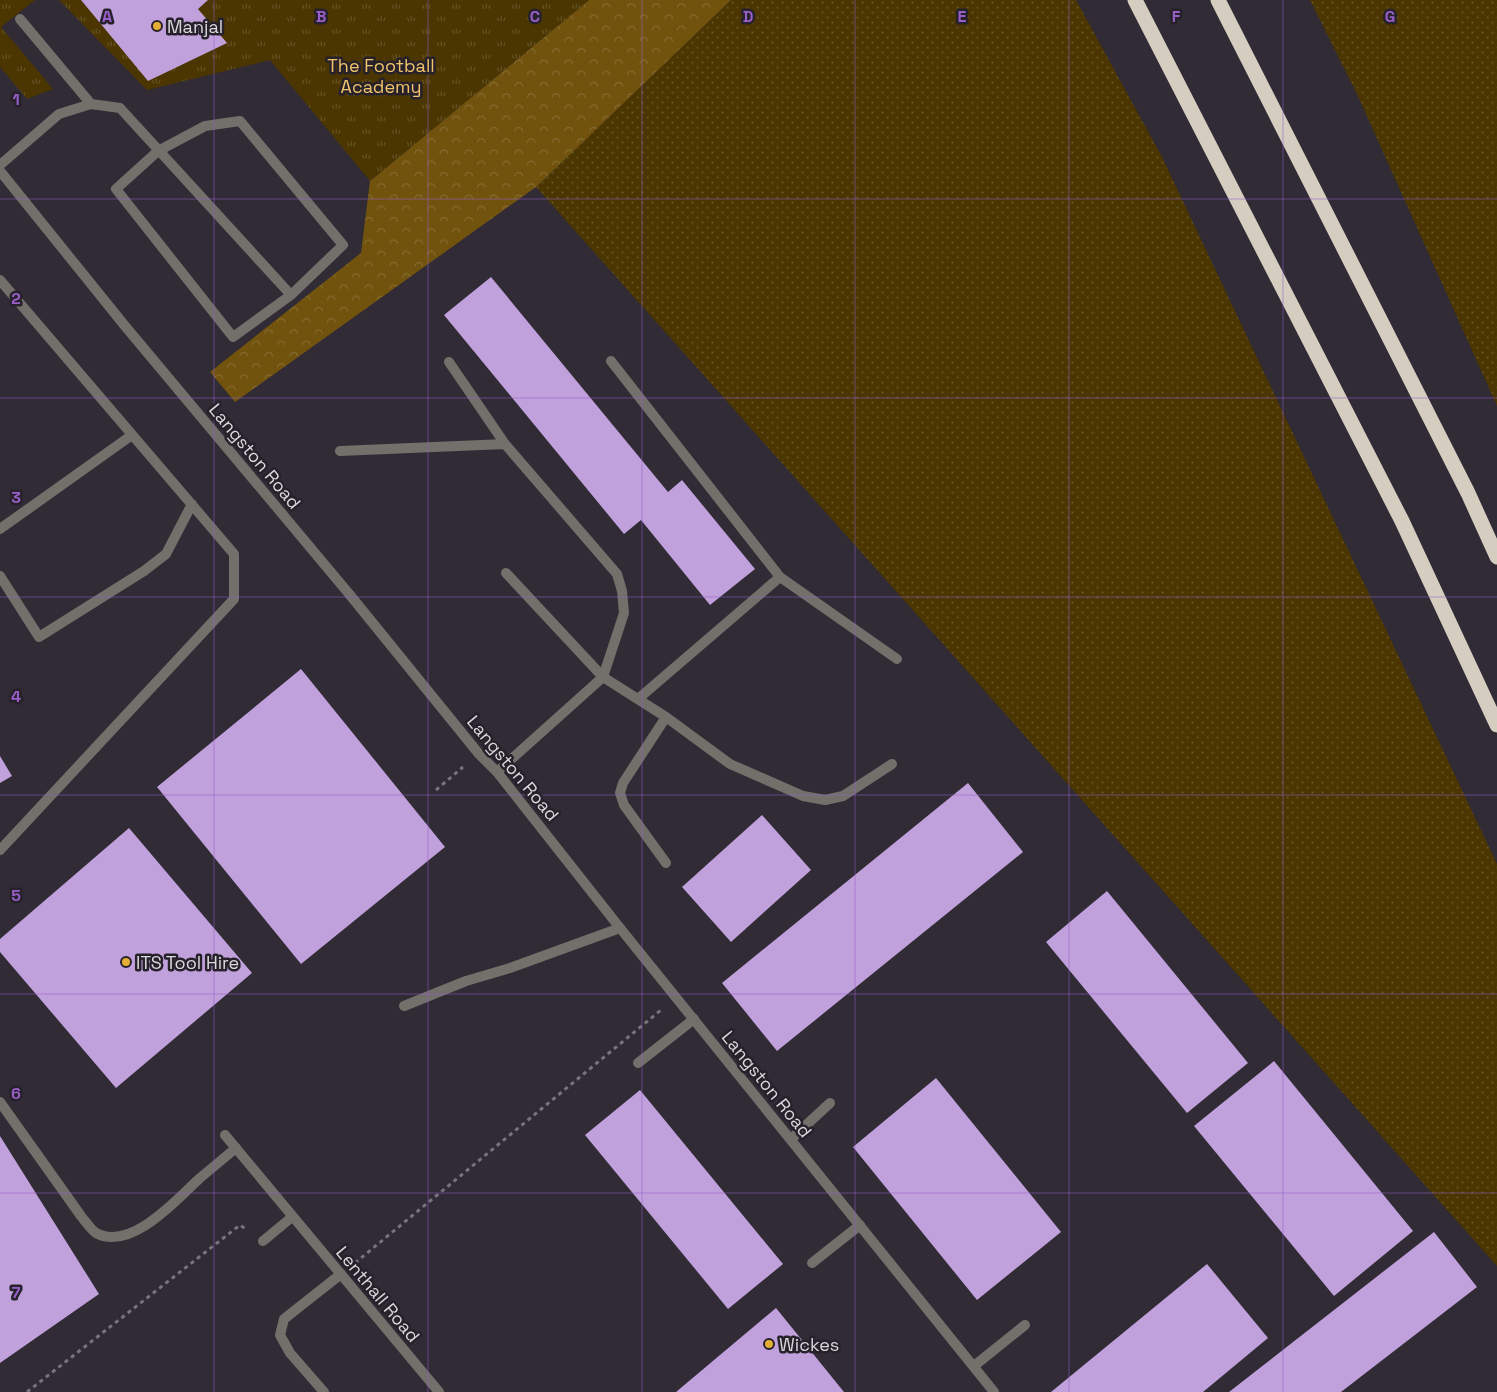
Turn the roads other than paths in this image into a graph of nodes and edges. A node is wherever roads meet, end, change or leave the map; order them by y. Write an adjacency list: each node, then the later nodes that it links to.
1 (1135, 0): 25 (highway)
2 (1218, 0): 17 (highway)
3 (20, 19): 4 (street)
4 (90, 104): 5 (street); 6 (street)
5 (158, 151): 9 (street); 9 (street); 9 (street)
6 (0, 165)
7 (0, 171): 27 (street, Langston Road)
8 (0, 280): 12 (street)
9 (291, 295)
10 (611, 361): 20 (street)
11 (449, 362): 13 (street)
12 (132, 435): 15 (street); 16 (street)
13 (505, 444): 14 (street); 22 (street)
14 (340, 451)
15 (192, 504): 19 (street); 28 (street)
16 (0, 529)
17 (1497, 556)
18 (506, 573): 22 (street)
19 (0, 576)
20 (780, 577): 21 (street); 23 (street)
21 (897, 659)
22 (603, 677): 23 (street); 27 (street)
23 (638, 699): 24 (street)
24 (666, 718): 26 (street); 29 (street)
25 (1497, 725)
26 (892, 764)
27 (497, 772): 30 (street, Langston Road)
28 (0, 850)
29 (666, 863)
30 (620, 928): 31 (street); 32 (street, Langston Road)
31 (404, 1006)
32 (694, 1019): 33 (street); 37 (street, Langston Road)
33 (638, 1063)
34 (0, 1102): 38 (street)
35 (830, 1103): 37 (street)
36 (225, 1135): 38 (street, Lenthall Road)
37 (790, 1138): 40 (street, Langston Road)
38 (236, 1148): 39 (street, Lenthall Road)
39 (292, 1217): 41 (street); 43 (street, Lenthall Road)
40 (860, 1225): 42 (street); 45 (street, Langston Road)
41 (263, 1242)
42 (812, 1263)
43 (342, 1274): 46 (street); 47 (street, Lenthall Road)
44 (1025, 1325): 45 (street)
45 (974, 1366): 48 (street, Langston Road)
46 (324, 1392)
47 (439, 1392)
48 (994, 1392)

